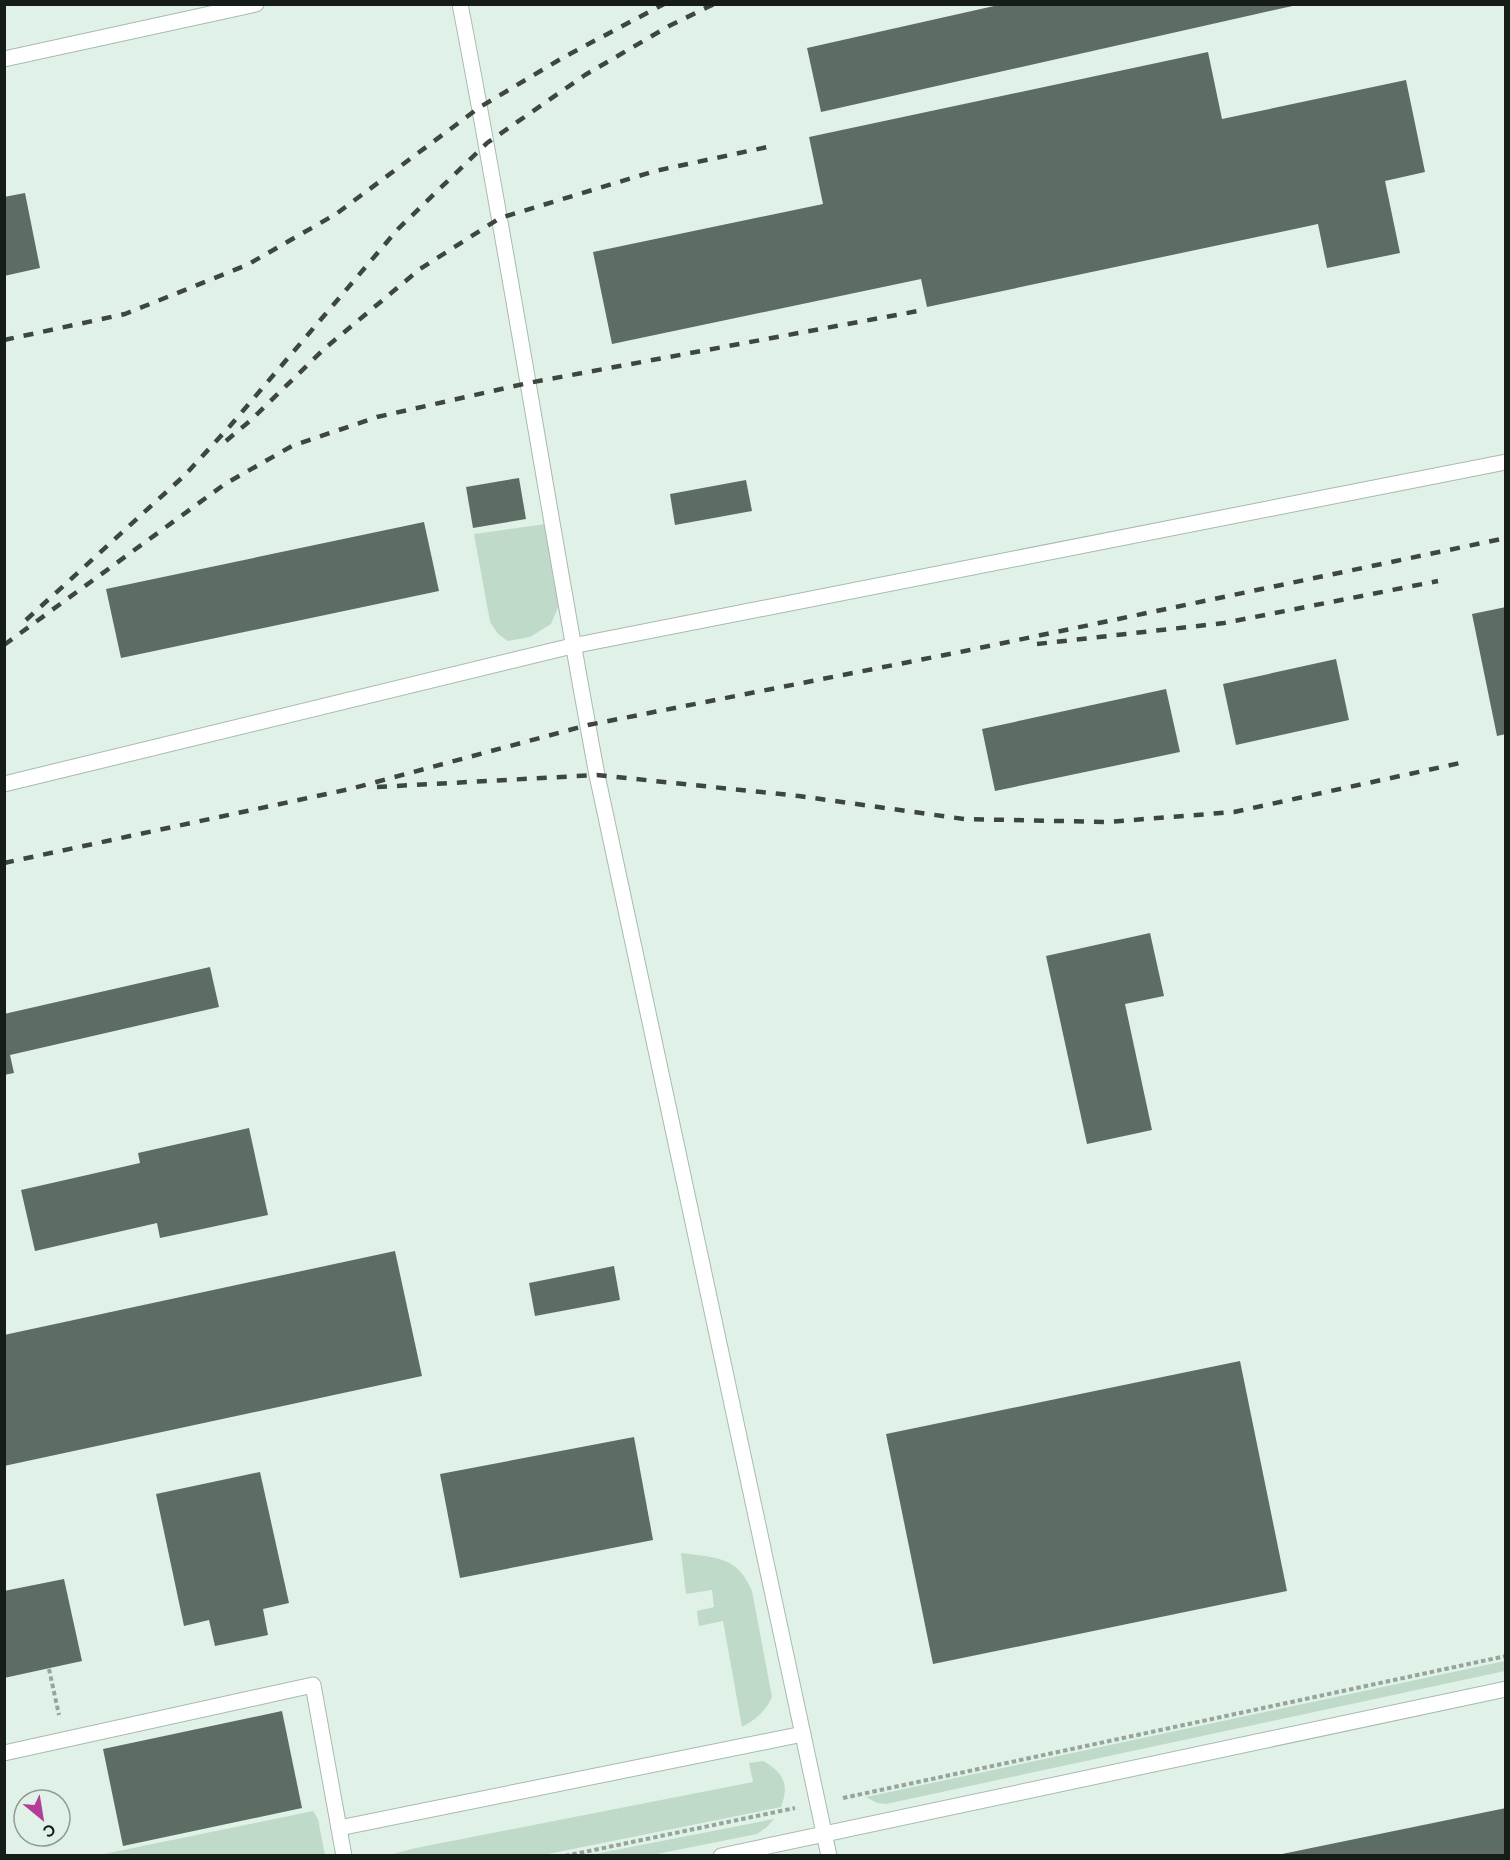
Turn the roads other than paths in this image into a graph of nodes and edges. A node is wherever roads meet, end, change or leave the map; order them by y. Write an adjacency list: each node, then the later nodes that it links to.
1 (256, 4): 3 (lane)
2 (460, 4): 5 (lane)
3 (4, 59)
4 (1506, 462): 5 (lane)
5 (572, 646): 6 (lane); 8 (lane)
6 (4, 784)
7 (1506, 1689): 11 (lane)
8 (803, 1734): 10 (lane); 11 (lane)
9 (4, 1753): 10 (lane)
10 (339, 1828): 12 (lane)
11 (825, 1834): 13 (lane); 14 (lane)
12 (344, 1856)
13 (721, 1856)
14 (829, 1856)

